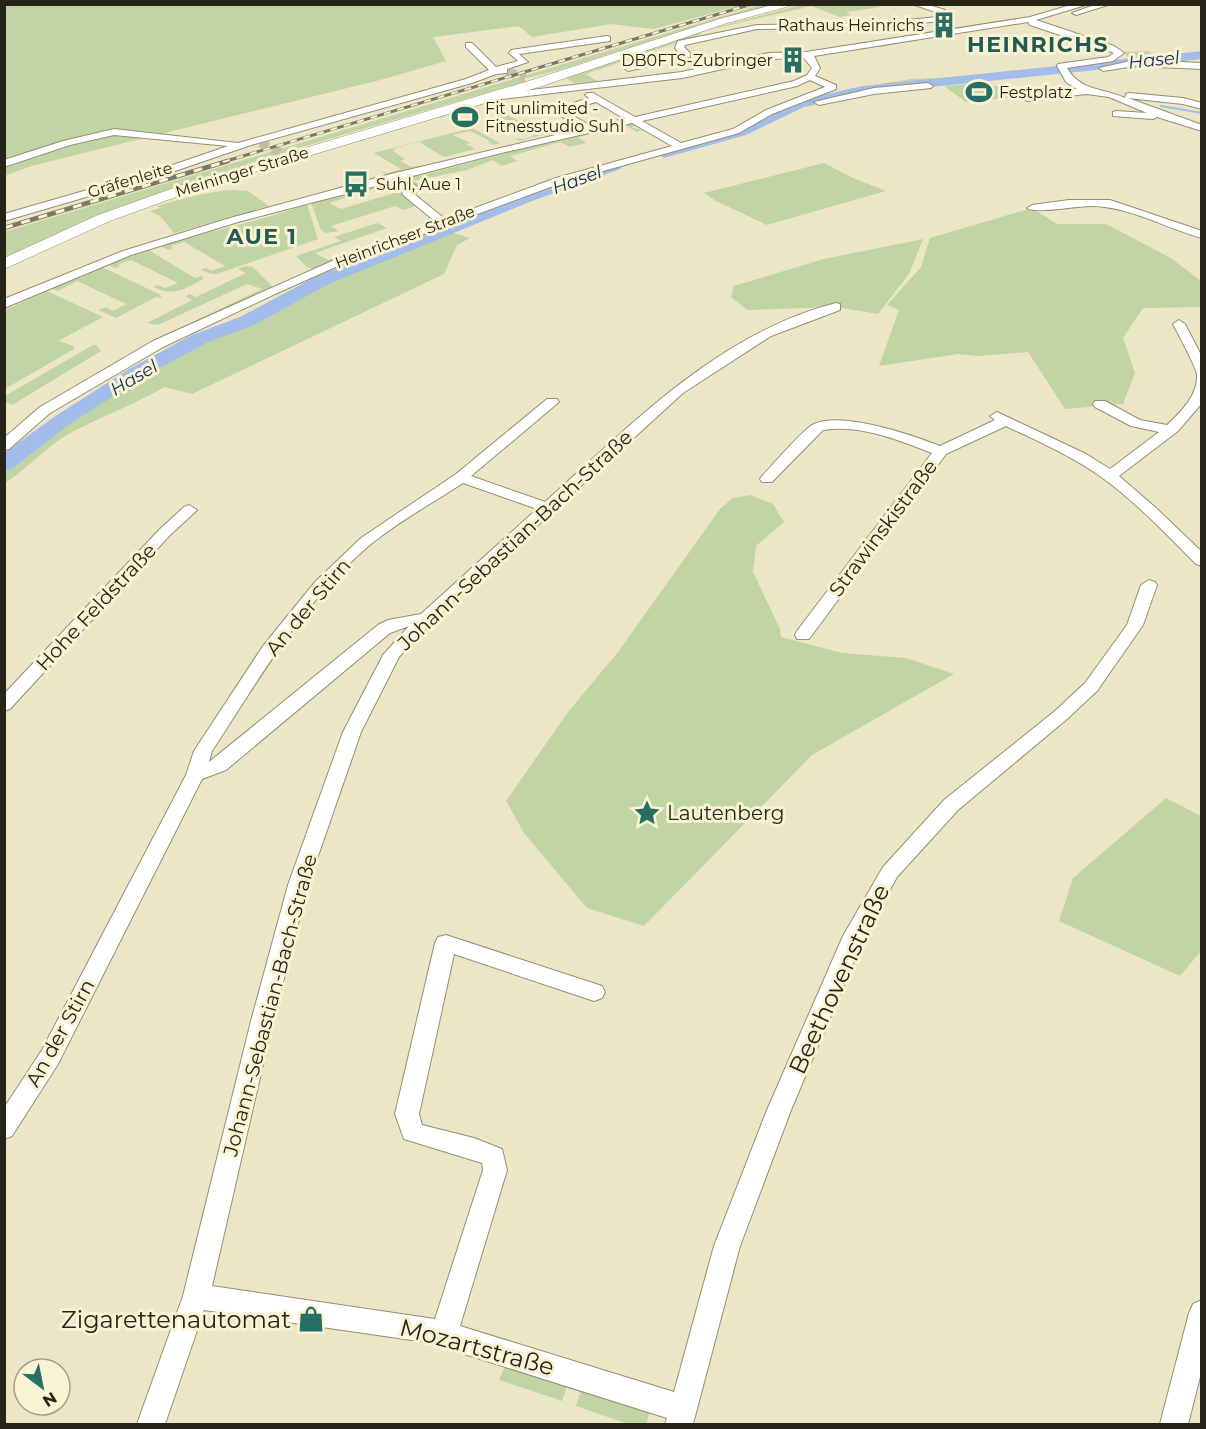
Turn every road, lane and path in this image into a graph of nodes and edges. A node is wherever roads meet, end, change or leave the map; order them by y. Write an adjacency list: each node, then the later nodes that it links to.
1 (792, 4): 20 (main road, Meininger Straße)
2 (916, 4): 5 (street)
3 (1085, 4): 7 (street, Meininger Straße)
4 (1107, 4): 7 (street, Meininger Straße)
5 (931, 6): 6 (street)
6 (941, 19): 8 (street); 11 (street)
7 (1032, 21): 11 (street, Meininger Straße); 19 (street)
8 (869, 25): 9 (street); 12 (street)
9 (758, 27): 10 (street); 17 (street)
10 (727, 29)
11 (971, 30): 15 (street, Meininger Straße)
12 (837, 32)
13 (607, 39): 18 (street, Gräfenleite)
14 (469, 45): 18 (street)
15 (806, 55): 21 (street); 23 (street, Meininger Straße)
16 (1202, 66): 19 (street)
17 (628, 68)
18 (500, 70): 37 (street, Gräfenleite)
19 (1064, 71): 26 (street)
20 (567, 73): 22 (main road, Meininger Straße); 23 (street)
21 (810, 77): 25 (street); 34 (street)
22 (531, 80): 23 (street, Meininger Straße); 28 (main road, Meininger Straße)
23 (580, 86): 28 (street, Meininger Straße)
24 (928, 86): 25 (street, Heinrichser Straße)
25 (842, 91): 30 (street, Heinrichser Straße); 38 (street, Heinrichser Straße)
26 (1086, 91): 27 (street); 29 (street)
27 (1118, 96): 31 (street); 33 (street)
28 (486, 98): 45 (main road, Meininger Straße)
29 (1030, 99)
30 (811, 104)
31 (1202, 106)
32 (1116, 114): 33 (street)
33 (1158, 114): 35 (street)
34 (633, 120): 36 (street); 36 (street); 38 (street)
35 (1202, 128)
36 (588, 129): 40 (street)
37 (239, 145): 39 (street); 42 (street, Gräfenleite)
38 (679, 146): 43 (street, Heinrichser Straße)
39 (4, 164)
40 (395, 176): 43 (street); 46 (street)
41 (1032, 208): 44 (street)
42 (4, 218)
43 (444, 223): 53 (street, Heinrichser Straße)
44 (1202, 236)
45 (4, 264)
46 (4, 304)
47 (836, 307): 58 (street, Johann-Sebastian-Bach-Straße)
48 (1179, 324): 49 (street)
49 (1202, 375): 52 (street)
50 (552, 402): 56 (street, An der Stirn)
51 (1100, 404): 52 (street)
52 (1169, 430): 55 (street)
53 (4, 446)
54 (941, 451): 55 (street, Strawinskistraße); 57 (street); 63 (street, Strawinskistraße)
55 (1110, 476): 60 (street)
56 (461, 477): 58 (street); 65 (street, An der Stirn)
57 (767, 479)
58 (548, 508): 62 (street, Johann-Sebastian-Bach-Straße)
59 (189, 510): 64 (street, Hohe Feldstraße)
60 (1202, 561)
61 (1149, 585): 71 (street, Beethovenstraße)
62 (426, 618): 65 (street); 68 (street, Johann-Sebastian-Bach-Straße)
63 (803, 635)
64 (4, 705)
65 (195, 775): 67 (street, An der Stirn)
66 (594, 992): 70 (street)
67 (4, 1129)
68 (196, 1296): 70 (street, Mozartstraße); 72 (street, Johann-Sebastian-Bach-Straße)
69 (1202, 1313): 73 (street)
70 (444, 1334): 71 (street, Mozartstraße)
71 (681, 1417)
72 (151, 1425)
73 (1174, 1425)

